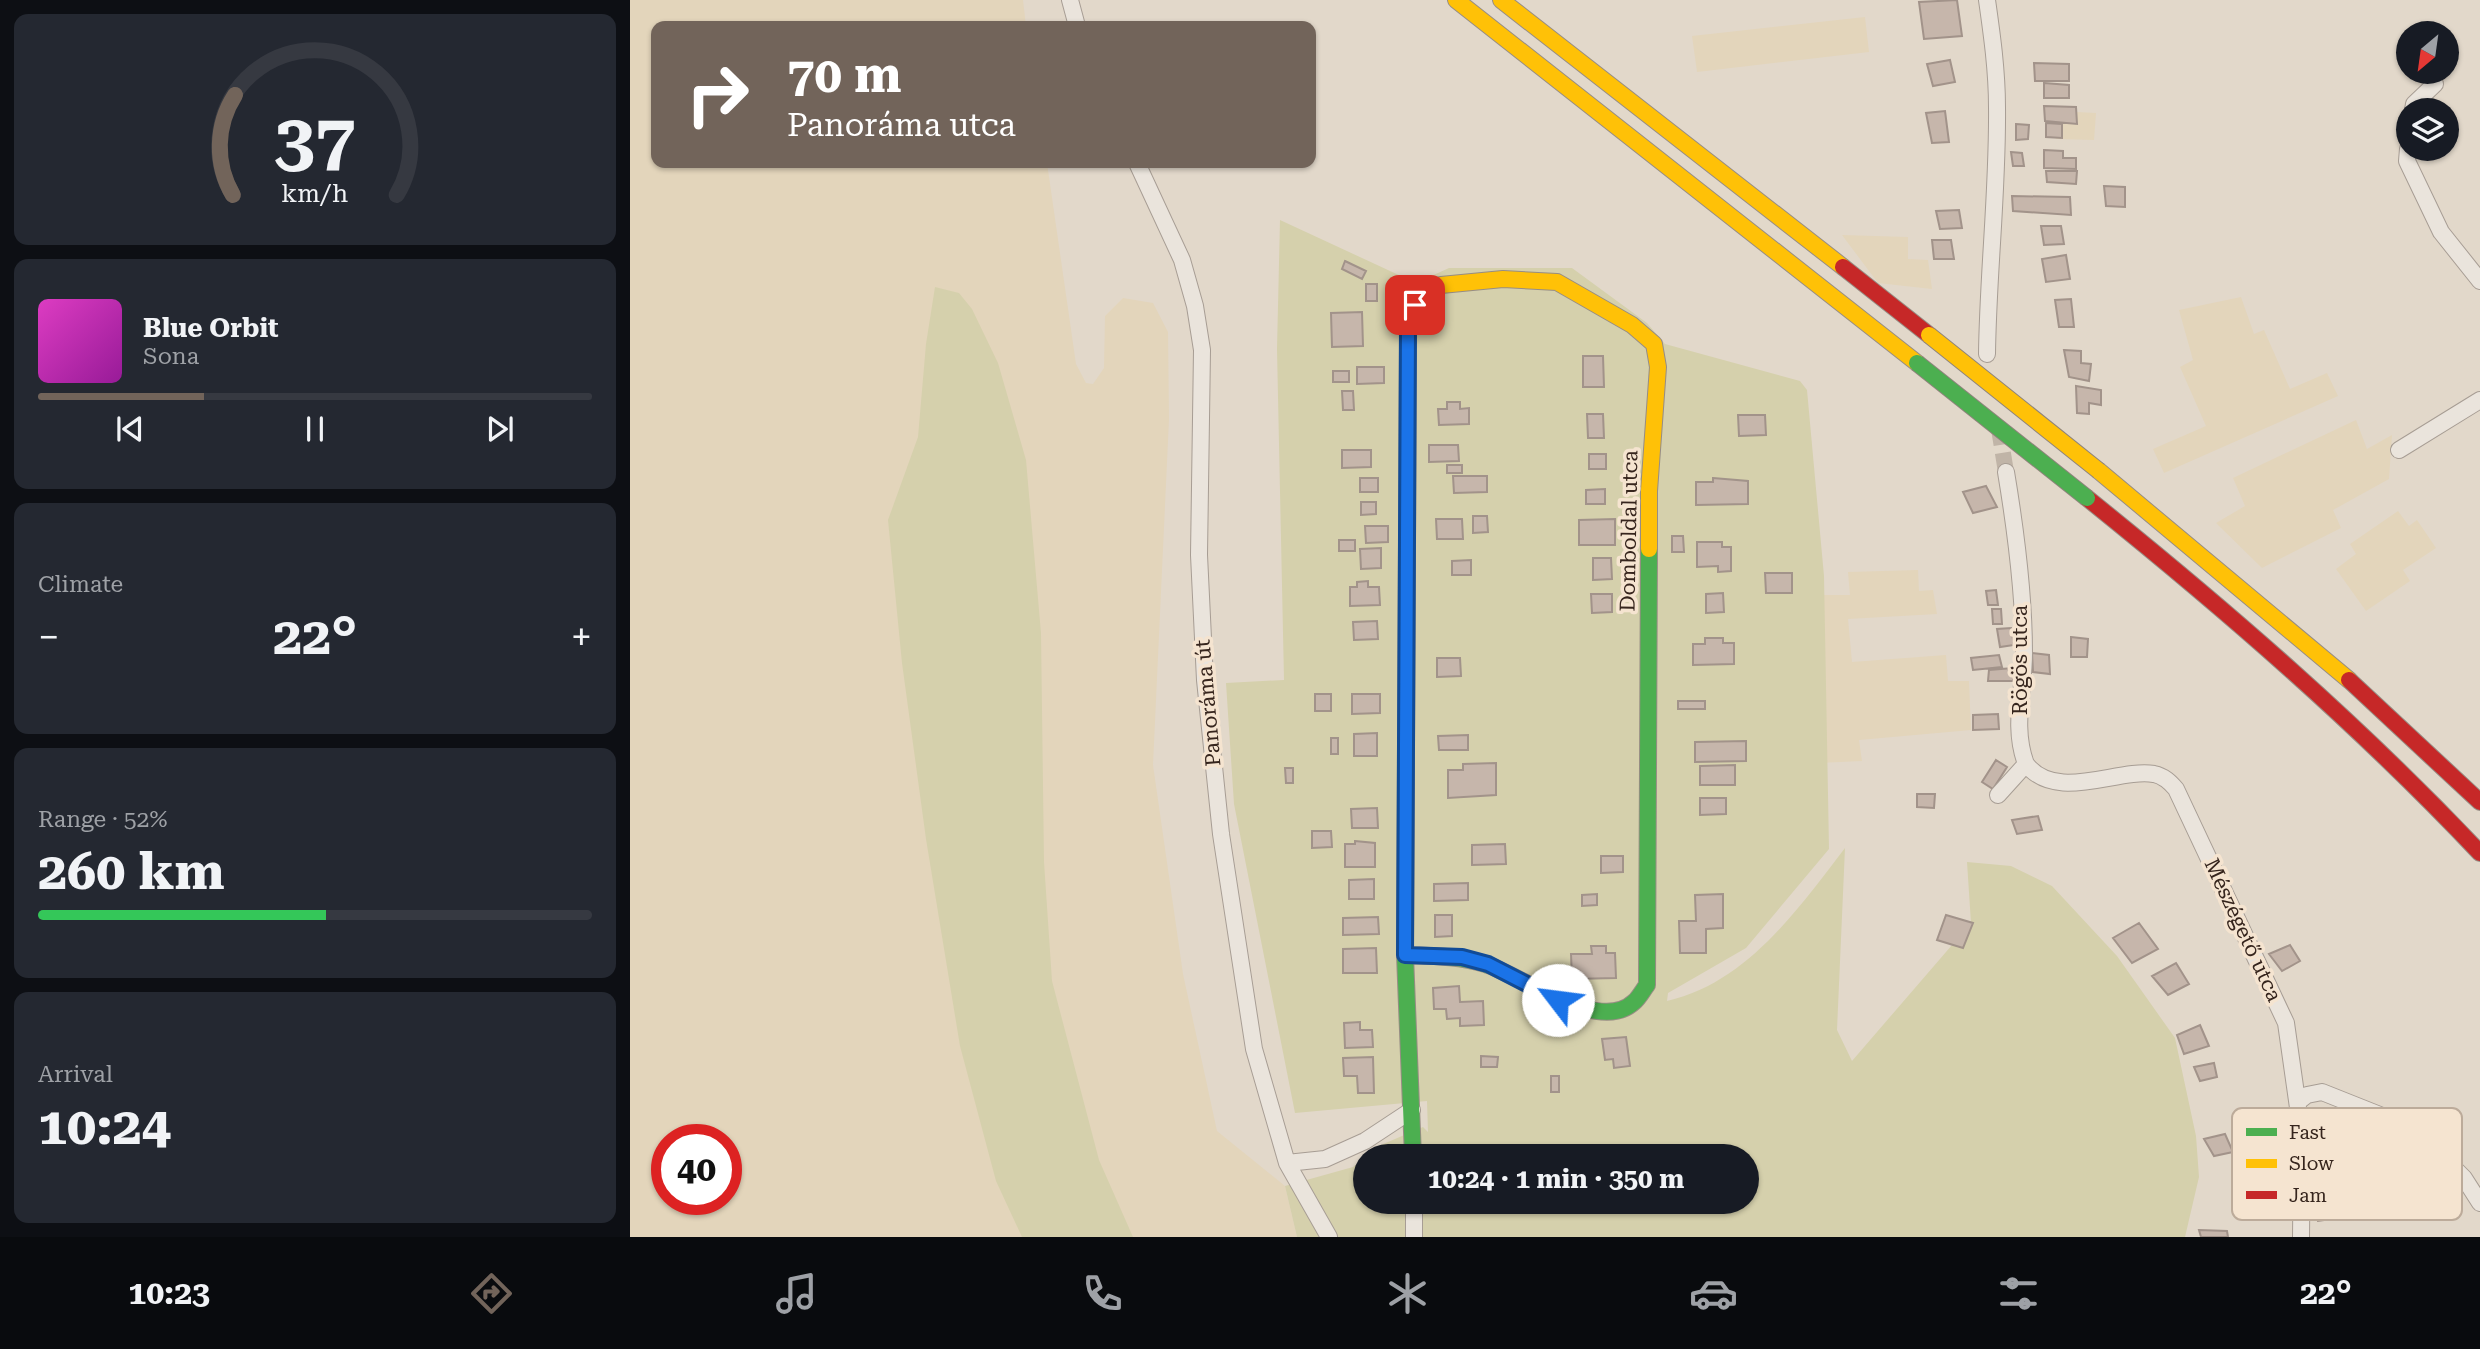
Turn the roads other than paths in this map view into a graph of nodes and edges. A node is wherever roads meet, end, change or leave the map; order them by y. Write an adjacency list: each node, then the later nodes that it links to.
1 (1070, 0): 5 (street)
2 (1456, 0): 18 (main road, bridge)
3 (1501, 0): 17 (main road, bridge)
4 (1987, 0): 11 (street)
5 (1076, 21)
6 (2435, 84): 7 (street)
7 (2420, 98)
8 (2407, 161): 10 (street)
9 (1139, 168): 25 (street, Panoráma út)
10 (2480, 281)
11 (1987, 354)
12 (2480, 400): 13 (street)
13 (2399, 450)
14 (2007, 472): 15 (street, Rögös utca)
15 (2026, 764): 16 (street); 20 (street, Mészégető utca)
16 (1998, 795)
17 (2480, 802)
18 (2480, 853)
19 (1405, 955): 19 (main road, Domboldal utca); 23 (main road)
20 (2298, 1102): 21 (street, Mészégető utca); 22 (street)
21 (2299, 1108)
22 (2362, 1108)
23 (1412, 1110): 24 (main road); 25 (street)
24 (1413, 1144)
25 (1287, 1163): 29 (street, Panoráma út)
26 (2462, 1176): 27 (street)
27 (2480, 1203)
28 (1414, 1214): 30 (street)
29 (1329, 1237)
30 (1414, 1237)

